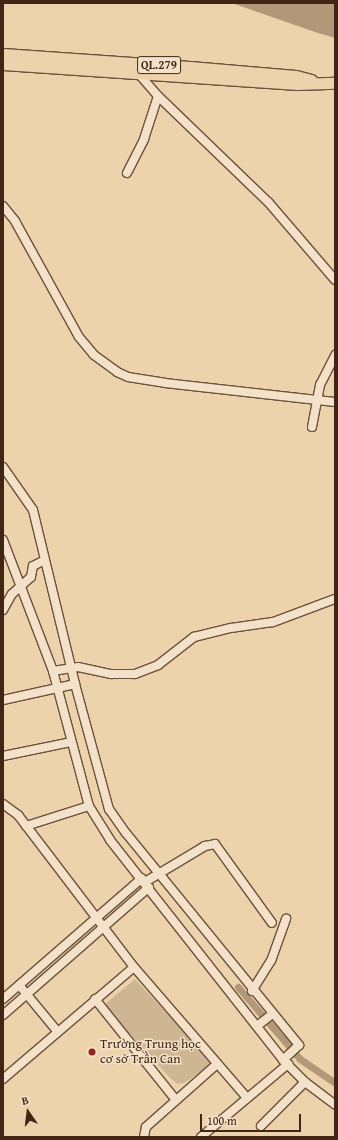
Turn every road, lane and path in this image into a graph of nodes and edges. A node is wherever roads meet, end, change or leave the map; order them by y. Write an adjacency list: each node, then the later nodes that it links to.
1 (3, 54): 3 (highway, QL.279)
2 (3, 64): 3 (highway, QL.279)
3 (146, 71): 4 (highway, QL.279); 5 (street)
4 (335, 83)
5 (158, 96): 6 (street); 8 (street)
6 (127, 173)
7 (3, 206): 10 (street)
8 (335, 280)
9 (335, 355): 10 (street)
10 (317, 398): 11 (street); 12 (street)
11 (335, 402)
12 (312, 427)
13 (3, 467): 15 (street)
14 (3, 540): 16 (street)
15 (43, 561): 16 (street); 19 (street)
16 (20, 585): 18 (street); 20 (street)
17 (335, 599): 19 (street)
18 (3, 610)
19 (72, 668): 20 (street); 21 (street)
20 (53, 671): 22 (street)
21 (75, 684): 22 (street); 29 (street)
22 (57, 688): 23 (street); 24 (street)
23 (3, 700)
24 (71, 742): 25 (street); 27 (street)
25 (3, 756)
26 (3, 804): 28 (street)
27 (89, 806): 28 (street); 30 (street)
28 (26, 826): 31 (street)
29 (157, 872): 30 (street); 33 (street); 37 (street)
30 (145, 882): 31 (street); 34 (street); 43 (street)
31 (97, 918): 34 (street); 36 (street)
32 (286, 919): 37 (street)
33 (272, 923)
34 (104, 927): 35 (street); 38 (street)
35 (134, 967): 40 (street); 46 (street)
36 (18, 985): 38 (street); 39 (street)
37 (252, 991): 42 (street)
38 (26, 994): 41 (street); 44 (street)
39 (3, 999)
40 (95, 999): 44 (street); 50 (street)
41 (3, 1015)
42 (268, 1018): 43 (street); 45 (street)
43 (257, 1026): 45 (street)
44 (57, 1030): 47 (street)
45 (286, 1062): 48 (street); 49 (street)
46 (218, 1064): 49 (street); 50 (street)
47 (3, 1079)
48 (305, 1082): 51 (street); 52 (street)
49 (247, 1098): 54 (street)
50 (176, 1100): 53 (street)
51 (335, 1105)
52 (260, 1126)
53 (144, 1137)
54 (201, 1137)

